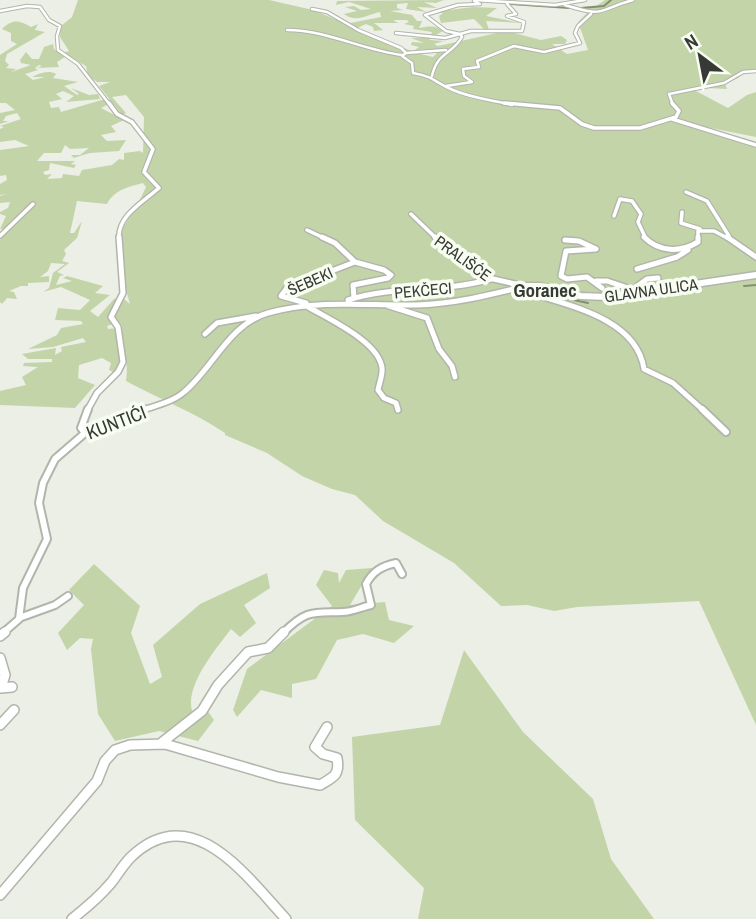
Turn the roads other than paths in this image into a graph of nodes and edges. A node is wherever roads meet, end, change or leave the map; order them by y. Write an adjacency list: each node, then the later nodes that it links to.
1 (526, 0): 6 (street)
2 (585, 0): 7 (street)
3 (633, 0): 10 (street)
4 (476, 1): 5 (street); 13 (street)
5 (505, 4): 6 (street); 13 (street)
6 (517, 4): 7 (street)
7 (567, 7): 10 (street)
8 (312, 9): 15 (street)
9 (0, 11): 53 (street)
10 (592, 14): 18 (street)
11 (287, 30): 15 (street)
12 (396, 33): 13 (street)
13 (460, 34): 14 (street)
14 (448, 50): 15 (street); 17 (street)
15 (404, 54): 17 (street)
16 (756, 71): 19 (street)
17 (432, 76): 18 (street)
18 (446, 86): 19 (street)
19 (672, 119): 20 (street)
20 (756, 145)
21 (686, 192): 30 (street)
22 (33, 204): 27 (street)
23 (682, 212): 26 (street)
24 (411, 214): 38 (street, PRALIŠĆE)
25 (614, 216): 32 (street)
26 (700, 229): 30 (street); 32 (street)
27 (3, 230): 29 (street)
28 (307, 230): 34 (street, ŠEBEKI)
29 (0, 236)
30 (729, 238): 33 (street)
31 (565, 240): 39 (street)
32 (689, 248): 35 (street)
33 (756, 257)
34 (355, 262): 44 (street, PEKČECI); 46 (street, ŠEBEKI)
35 (637, 269)
36 (756, 275): 43 (main road, GLAVNA ULICA)
37 (658, 278): 42 (street)
38 (491, 279): 41 (street, PRALIŠĆE); 44 (street, PEKČECI)
39 (594, 281): 40 (street); 40 (street)
40 (621, 286): 42 (street)
41 (522, 287): 43 (main road, GLAVNA ULICA); 47 (street, GLAVNA ULICA); 52 (street, PRALIŠĆE)
42 (634, 289): 43 (street)
43 (619, 296)
44 (354, 298): 45 (street, PEKČECI)
45 (347, 302): 46 (street, GLAVNA ULICA); 47 (street, GLAVNA ULICA)
46 (308, 304): 48 (street, KUNTIĆI); 51 (street)
47 (382, 304): 50 (street, GLAVNA ULICA)
48 (261, 315): 49 (street, KUNTIĆI); 53 (street, KUNTIĆI)
49 (205, 334)
50 (455, 377)
51 (398, 410)
52 (726, 432)
53 (85, 433): 56 (street, KUNTIĆI)
54 (402, 574): 63 (street)
55 (68, 596): 56 (street)
56 (19, 618): 57 (street)
57 (0, 635)
58 (0, 658): 59 (street)
59 (12, 687)
60 (14, 709): 61 (street)
61 (0, 725)
62 (327, 727): 63 (street)
63 (160, 744): 64 (street)
64 (0, 895)
65 (72, 919): 66 (street)
66 (286, 919)

